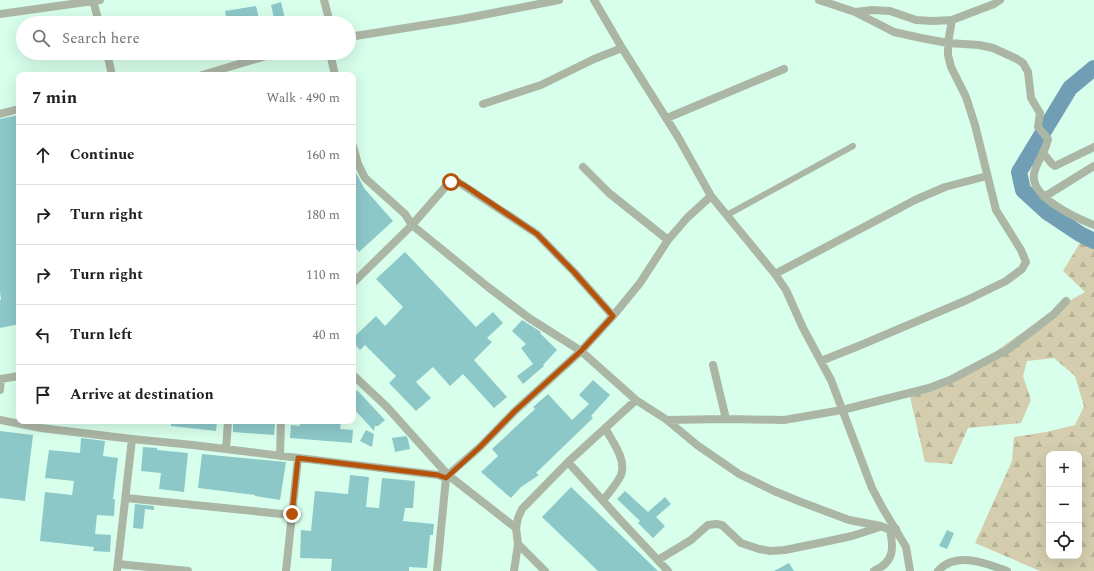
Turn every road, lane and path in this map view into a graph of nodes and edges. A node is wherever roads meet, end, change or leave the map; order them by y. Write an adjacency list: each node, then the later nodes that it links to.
1 (96, 0): 8 (street); 9 (street)
2 (324, 0): 10 (street)
3 (559, 0): 12 (street)
4 (594, 0): 14 (street)
5 (819, 0): 7 (street)
6 (1000, 0): 11 (street)
7 (855, 12): 11 (street); 13 (street)
8 (0, 14)
9 (98, 16)
10 (328, 16)
11 (952, 20): 13 (street)
12 (356, 36)
13 (948, 43): 28 (street); 32 (street)
14 (622, 48): 22 (street); 25 (street)
15 (109, 60): 19 (street)
16 (252, 60): 20 (street)
17 (332, 60): 21 (street)
18 (784, 69): 25 (street)
19 (111, 72)
20 (212, 72)
21 (334, 72)
22 (483, 104)
23 (16, 111): 24 (street)
24 (0, 114)
25 (667, 118): 33 (street)
26 (853, 146): 35 (street)
27 (1094, 147): 28 (street)
28 (1043, 153): 34 (street)
29 (356, 157): 37 (street)
30 (1094, 166): 34 (street)
31 (583, 167): 38 (street)
32 (987, 176): 39 (street); 44 (street)
33 (711, 196): 35 (street); 38 (street)
34 (1044, 197): 36 (street)
35 (727, 215): 39 (street)
36 (1093, 223)
37 (412, 225): 40 (street); 42 (street); 43 (street)
38 (668, 240): 42 (street)
39 (775, 274): 44 (street)
40 (356, 280)
41 (1066, 301): 51 (street)
42 (613, 316): 43 (street)
43 (581, 351): 50 (street); 65 (street)
44 (821, 361): 51 (street)
45 (713, 365): 52 (street)
46 (16, 376): 48 (street)
47 (356, 378): 65 (street)
48 (1, 379): 49 (street)
49 (0, 390)
50 (636, 400): 54 (street); 59 (street)
51 (842, 410): 52 (street); 71 (street)
52 (726, 419): 54 (street)
53 (0, 420): 55 (street)
54 (667, 420): 69 (street)
55 (16, 423)
56 (20, 424): 60 (street)
57 (228, 424): 61 (street)
58 (281, 424): 62 (street)
59 (605, 428): 64 (street); 67 (street)
60 (132, 439): 61 (street); 66 (street)
61 (226, 449): 62 (street)
62 (280, 456): 63 (street)
63 (298, 458): 65 (street); 68 (street)
64 (568, 462): 67 (street); 70 (street)
65 (447, 476): 70 (street); 77 (street)
66 (126, 498): 68 (street); 74 (street)
67 (603, 500): 73 (street)
68 (292, 514): 76 (street)
69 (881, 526): 71 (street); 73 (street)
70 (516, 528): 72 (street)
71 (893, 530): 81 (street); 82 (street)
72 (518, 544): 78 (street); 79 (street)
73 (658, 560): 80 (street)
74 (118, 567): 75 (street)
75 (188, 571)
76 (286, 571)
77 (437, 571)
78 (514, 571)
79 (545, 571)
80 (668, 571)
81 (874, 571)
82 (910, 571)
83 (938, 571): 84 (street)
84 (1007, 571)

